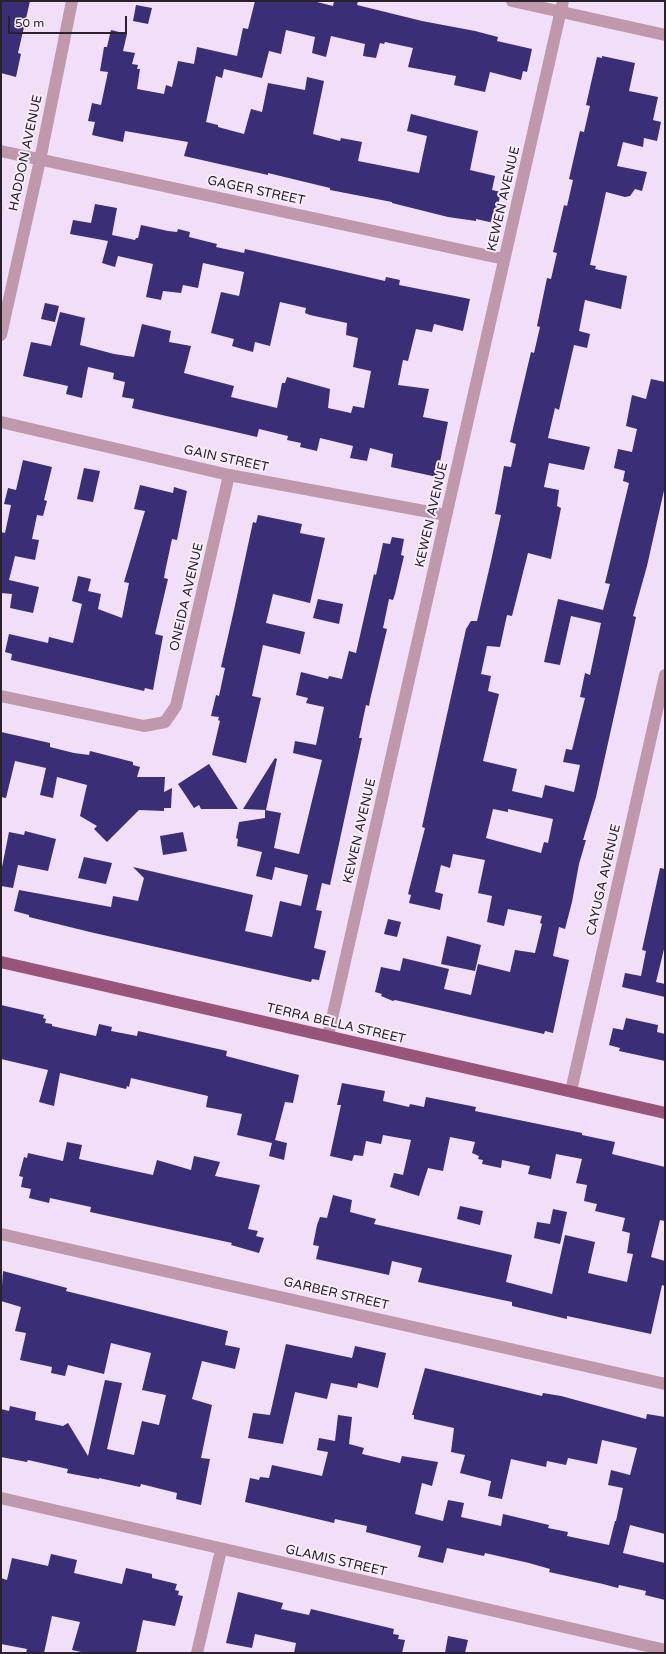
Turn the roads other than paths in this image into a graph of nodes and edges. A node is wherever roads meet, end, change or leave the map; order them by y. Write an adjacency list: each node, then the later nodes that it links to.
1 (72, 1): 6 (street, HADDON AVENUE)
2 (512, 1): 3 (street)
3 (562, 7): 4 (street); 7 (street, KEWEN AVENUE)
4 (665, 35)
5 (1, 151): 6 (street, GAGER STREET)
6 (40, 160): 7 (street, GAGER STREET); 8 (street, HADDON AVENUE)
7 (504, 259): 11 (street, KEWEN AVENUE)
8 (1, 335)
9 (1, 422): 10 (street, GAIN STREET)
10 (229, 475): 11 (street, GAIN STREET); 13 (street, ONEIDA AVENUE)
11 (446, 515): 15 (street, KEWEN AVENUE)
12 (665, 675): 16 (street, CAYUGA AVENUE)
13 (1, 696)
14 (1, 962): 15 (main road, TERRA BELLA STREET)
15 (328, 1036): 16 (main road, TERRA BELLA STREET)
16 (571, 1091): 17 (main road, TERRA BELLA STREET)
17 (665, 1113)
18 (1, 1234): 19 (street, GARBER STREET)
19 (665, 1384)
20 (1, 1498): 21 (street, GLAMIS STREET)
21 (221, 1550): 22 (street, GLAMIS STREET); 23 (street)
22 (665, 1650)
23 (196, 1653)

